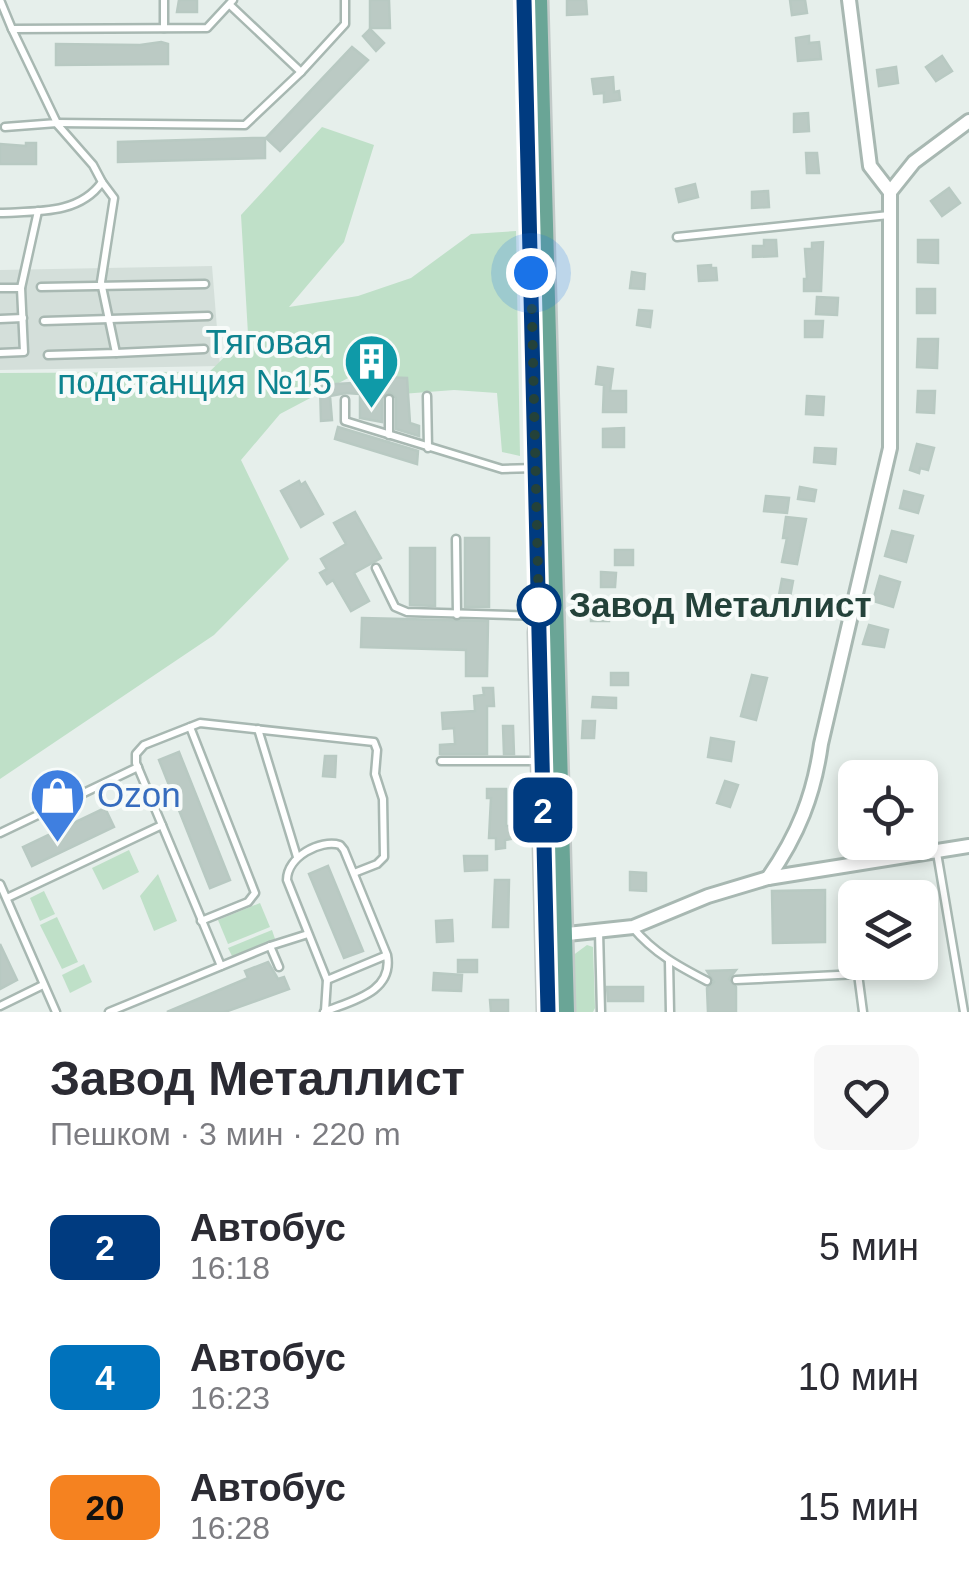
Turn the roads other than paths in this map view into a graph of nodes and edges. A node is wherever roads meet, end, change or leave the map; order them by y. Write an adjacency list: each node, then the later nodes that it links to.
1 (0, 0): 9 (lane)
2 (164, 0): 8 (lane)
3 (345, 0): 10 (lane)
4 (524, 0): 39 (main road)
5 (537, 0): 64 (main road)
6 (849, 0): 15 (street)
7 (232, 2): 8 (lane); 10 (lane)
8 (164, 28): 9 (lane)
9 (12, 29): 12 (lane)
10 (301, 72): 12 (lane)
11 (969, 122): 15 (street)
12 (57, 123): 13 (lane); 14 (lane)
13 (5, 126)
14 (102, 182): 16 (lane); 21 (lane)
15 (890, 192): 18 (street)
16 (38, 211): 17 (lane); 24 (lane)
17 (0, 212)
18 (890, 215): 19 (lane); 57 (street)
19 (677, 237)
20 (205, 284): 21 (lane)
21 (102, 285): 22 (lane); 27 (lane)
22 (41, 287)
23 (0, 288): 24 (lane)
24 (20, 288): 26 (lane)
25 (208, 316): 27 (lane)
26 (23, 318): 28 (lane); 32 (lane)
27 (109, 318): 29 (lane); 31 (lane)
28 (0, 319)
29 (44, 321)
30 (204, 349): 31 (lane)
31 (116, 352): 33 (lane)
32 (0, 353)
33 (48, 355)
34 (427, 396): 38 (lane)
35 (389, 399): 37 (lane)
36 (345, 400): 37 (lane)
37 (389, 435): 38 (lane)
38 (428, 448): 39 (lane)
39 (536, 468): 43 (main road)
40 (456, 538): 42 (lane)
41 (376, 568): 42 (lane)
42 (457, 615): 43 (lane)
43 (539, 616): 46 (main road)
44 (190, 727): 45 (lane); 48 (lane); 60 (lane)
45 (258, 728): 53 (lane); 56 (lane)
46 (542, 761): 47 (lane); 64 (main road)
47 (441, 762)
48 (138, 767): 49 (lane); 50 (lane)
49 (162, 825): 59 (lane); 60 (lane)
50 (0, 832)
51 (969, 846): 52 (street)
52 (938, 852)
53 (297, 856): 56 (lane); 63 (lane)
54 (884, 860): 57 (street)
55 (937, 860): 83 (lane)
56 (354, 873): 66 (lane)
57 (768, 878): 61 (street)
58 (0, 884): 59 (lane)
59 (7, 898): 73 (lane)
60 (201, 921): 68 (lane)
61 (633, 927): 62 (street); 67 (lane)
62 (600, 931): 64 (street); 80 (lane)
63 (308, 934): 65 (lane); 70 (lane)
64 (554, 935): 78 (main road); 79 (main road)
65 (270, 946): 68 (lane); 69 (lane)
66 (387, 956): 70 (lane); 77 (lane)
67 (669, 962): 72 (lane); 81 (lane)
68 (221, 966): 76 (lane)
69 (279, 967)
70 (327, 980): 77 (lane)
71 (736, 980): 82 (lane)
72 (707, 981)
73 (44, 985): 74 (lane); 75 (lane)
74 (0, 1006)
75 (56, 1012)
76 (109, 1012)
77 (325, 1012)
78 (548, 1012)
79 (564, 1012)
80 (601, 1012)
81 (670, 1012)
82 (863, 1012)
83 (964, 1012)

